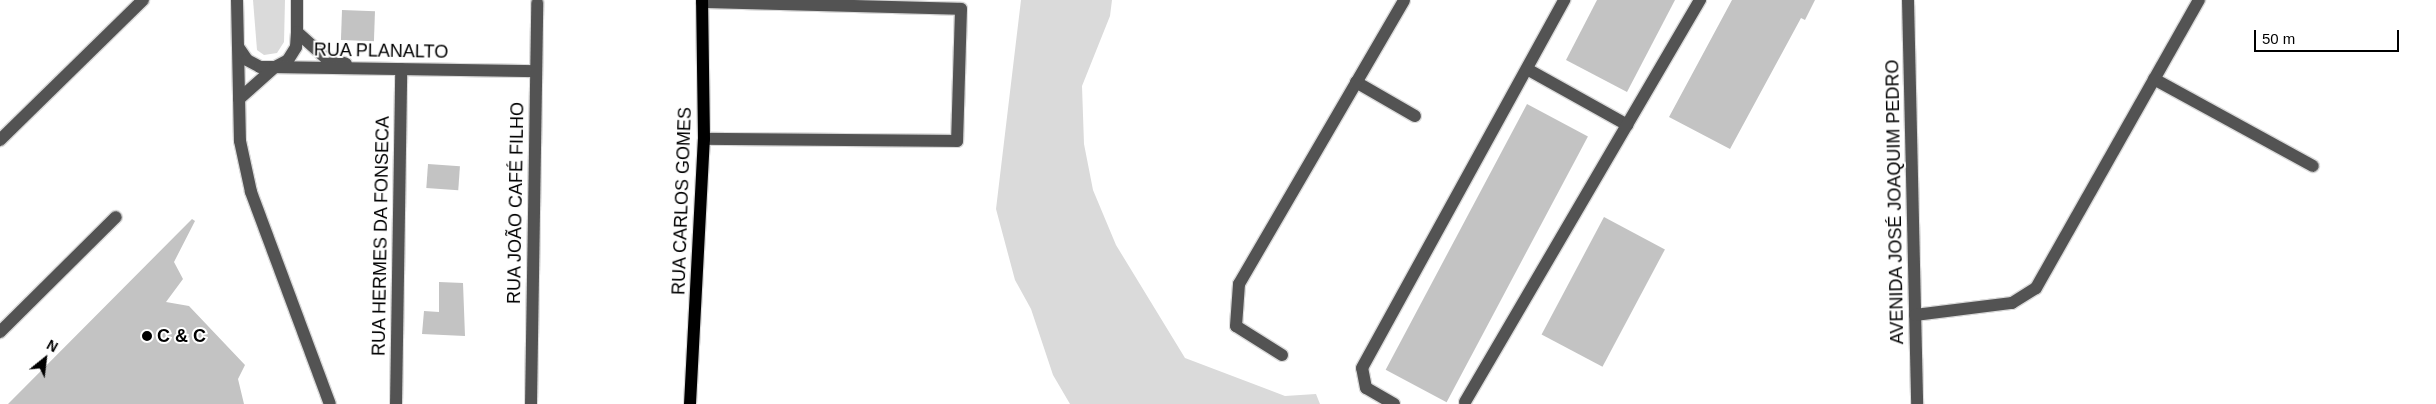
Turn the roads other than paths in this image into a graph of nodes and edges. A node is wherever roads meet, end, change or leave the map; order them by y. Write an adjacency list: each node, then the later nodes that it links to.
1 (144, 0): 24 (street)
2 (237, 0): 12 (street)
3 (297, 0): 11 (street)
4 (1404, 0): 19 (street)
5 (1564, 0): 15 (street)
6 (1700, 0): 22 (street)
7 (1908, 0): 27 (street, AVENIDA JOSÉ JOAQUIM PEDRO)
8 (2199, 0): 18 (street)
9 (702, 1): 23 (main road, RUA CARLOS GOMES); 23 (street)
10 (537, 3): 17 (street, RUA JOÃO CAFÉ FILHO)
11 (297, 32): 13 (street); 14 (street)
12 (238, 48): 13 (street, RUA PLANALTO); 20 (street)
13 (275, 67): 14 (street, RUA PLANALTO); 20 (street)
14 (363, 69): 16 (street, RUA PLANALTO)
15 (1527, 69): 22 (street); 35 (street)
16 (401, 70): 17 (street, RUA PLANALTO); 32 (street, RUA HERMES DA FONSECA)
17 (534, 71): 33 (street, RUA JOÃO CAFÉ FILHO)
18 (2154, 79): 25 (street); 27 (street)
19 (1356, 82): 21 (street); 29 (street)
20 (239, 99): 31 (street)
21 (1415, 116)
22 (1627, 125): 30 (street)
23 (704, 139): 34 (main road, RUA CARLOS GOMES)
24 (0, 140)
25 (2313, 166)
26 (116, 217): 28 (street)
27 (1915, 315): 36 (street, AVENIDA JOSÉ JOAQUIM PEDRO)
28 (0, 332)
29 (1282, 355)
30 (1465, 402)
31 (330, 404)
32 (396, 404)
33 (531, 404)
34 (690, 404)
35 (1394, 404)
36 (1917, 404)

